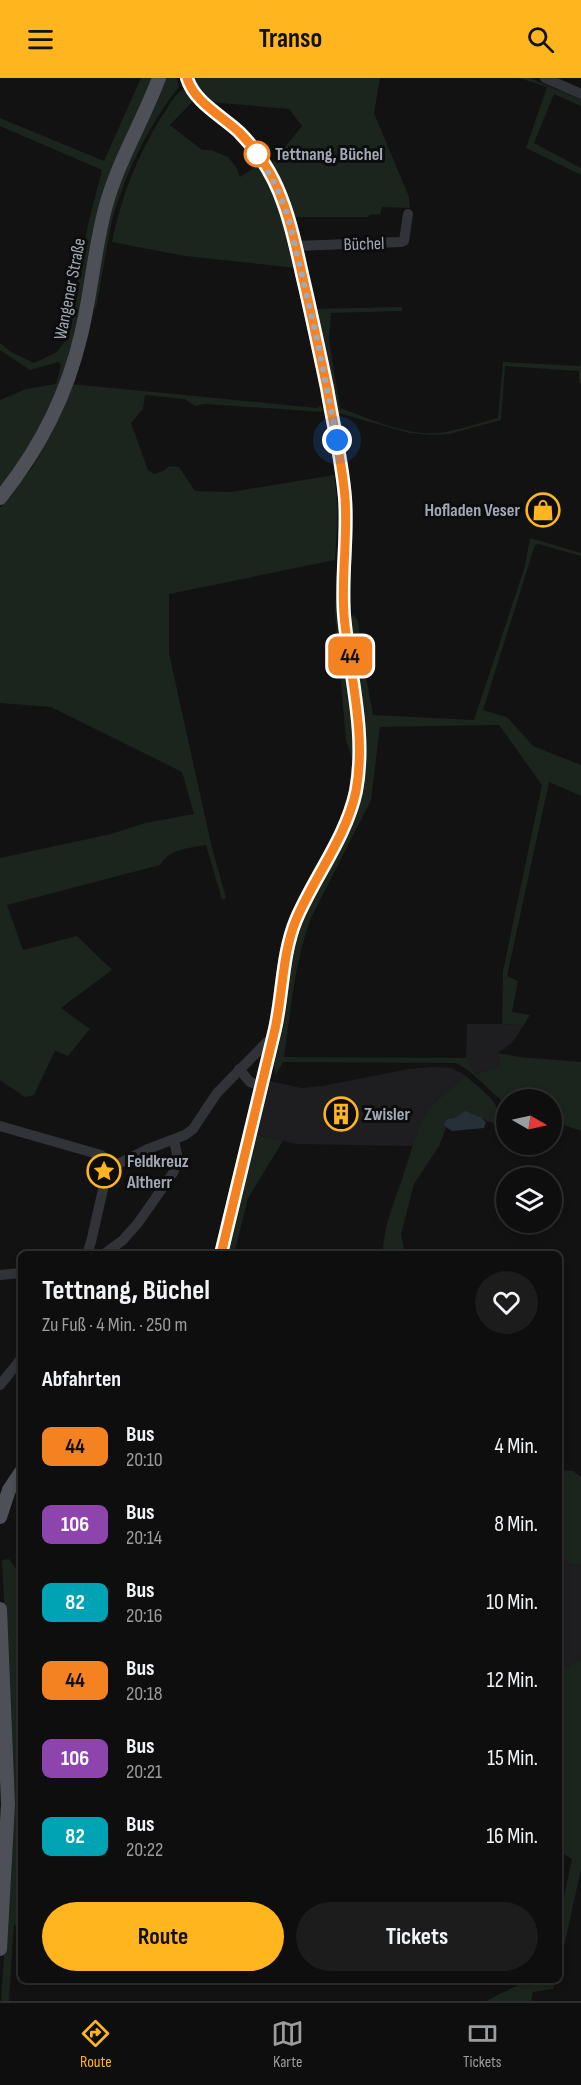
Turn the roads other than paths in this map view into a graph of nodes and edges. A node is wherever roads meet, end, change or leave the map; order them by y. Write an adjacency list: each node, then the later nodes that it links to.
1 (159, 78): 7 (main road, Wangener Straße)
2 (187, 78): 6 (main road)
3 (545, 78): 4 (street)
4 (581, 94)
5 (408, 214): 6 (street, Büchel)
6 (296, 246): 8 (main road)
7 (0, 498)
8 (272, 1041): 9 (street); 10 (main road)
9 (239, 1069): 10 (street); 12 (street)
10 (261, 1086): 16 (main road)
11 (0, 1126): 13 (street)
12 (174, 1140): 13 (street); 15 (street)
13 (114, 1166): 14 (street)
14 (91, 1251)
15 (109, 1251)
16 (222, 1251)
17 (18, 1273): 18 (street)
18 (0, 1275)
19 (18, 1363): 20 (street)
20 (0, 1385)
21 (18, 1476): 22 (main road)
22 (0, 1517)
23 (0, 1609): 24 (main road)
24 (0, 1949)

